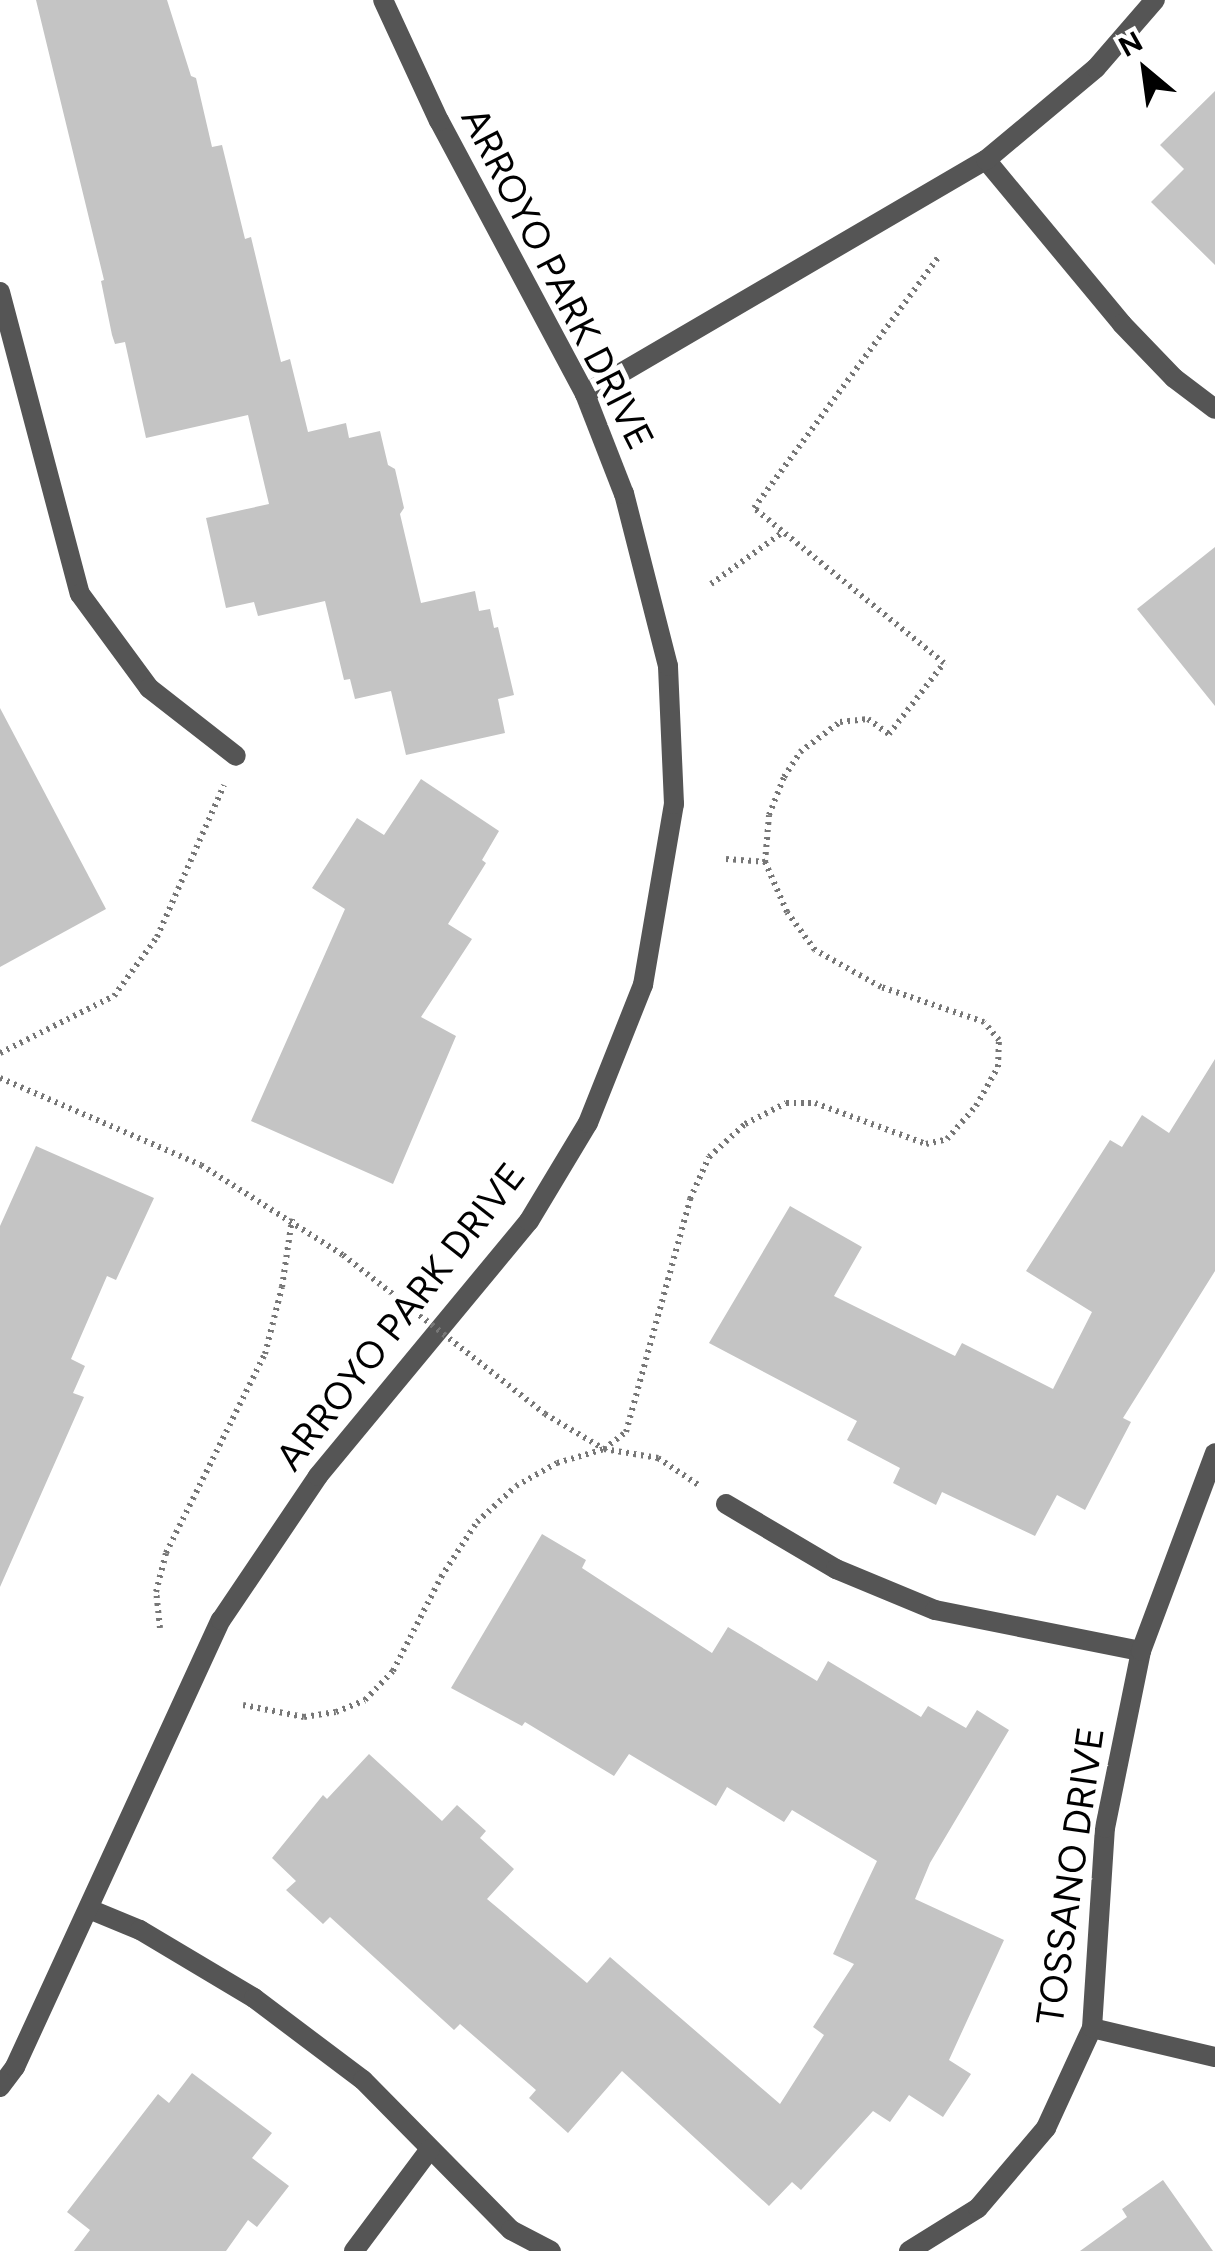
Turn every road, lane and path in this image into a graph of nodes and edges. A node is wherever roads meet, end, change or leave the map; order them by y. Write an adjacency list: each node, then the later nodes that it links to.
1 (383, 0): 6 (street, ARROYO PARK DRIVE)
2 (1155, 0): 3 (street)
3 (986, 160): 6 (street); 7 (street)
4 (940, 254): 8 (path)
5 (0, 292): 10 (street)
6 (585, 394): 22 (street, ARROYO PARK DRIVE)
7 (1215, 409)
8 (784, 532): 9 (path); 12 (path)
9 (711, 584)
10 (236, 756): 13 (path)
11 (726, 860): 12 (path)
12 (765, 862): 16 (path)
13 (0, 1053)
14 (0, 1078): 15 (path)
15 (292, 1219): 16 (path, bridge); 19 (path)
16 (604, 1449): 18 (path); 21 (path)
17 (1215, 1452): 20 (street, TOSSANO DRIVE)
18 (726, 1504): 20 (street)
19 (160, 1628)
20 (1142, 1651): 23 (street, TOSSANO DRIVE)
21 (243, 1705)
22 (89, 1909): 25 (street, ARROYO PARK DRIVE); 26 (street)
23 (1092, 2028): 24 (street); 29 (street, TOSSANO DRIVE)
24 (1215, 2057)
25 (0, 2087)
26 (430, 2150): 27 (street); 28 (street)
27 (354, 2251)
28 (551, 2251)
29 (909, 2251)

